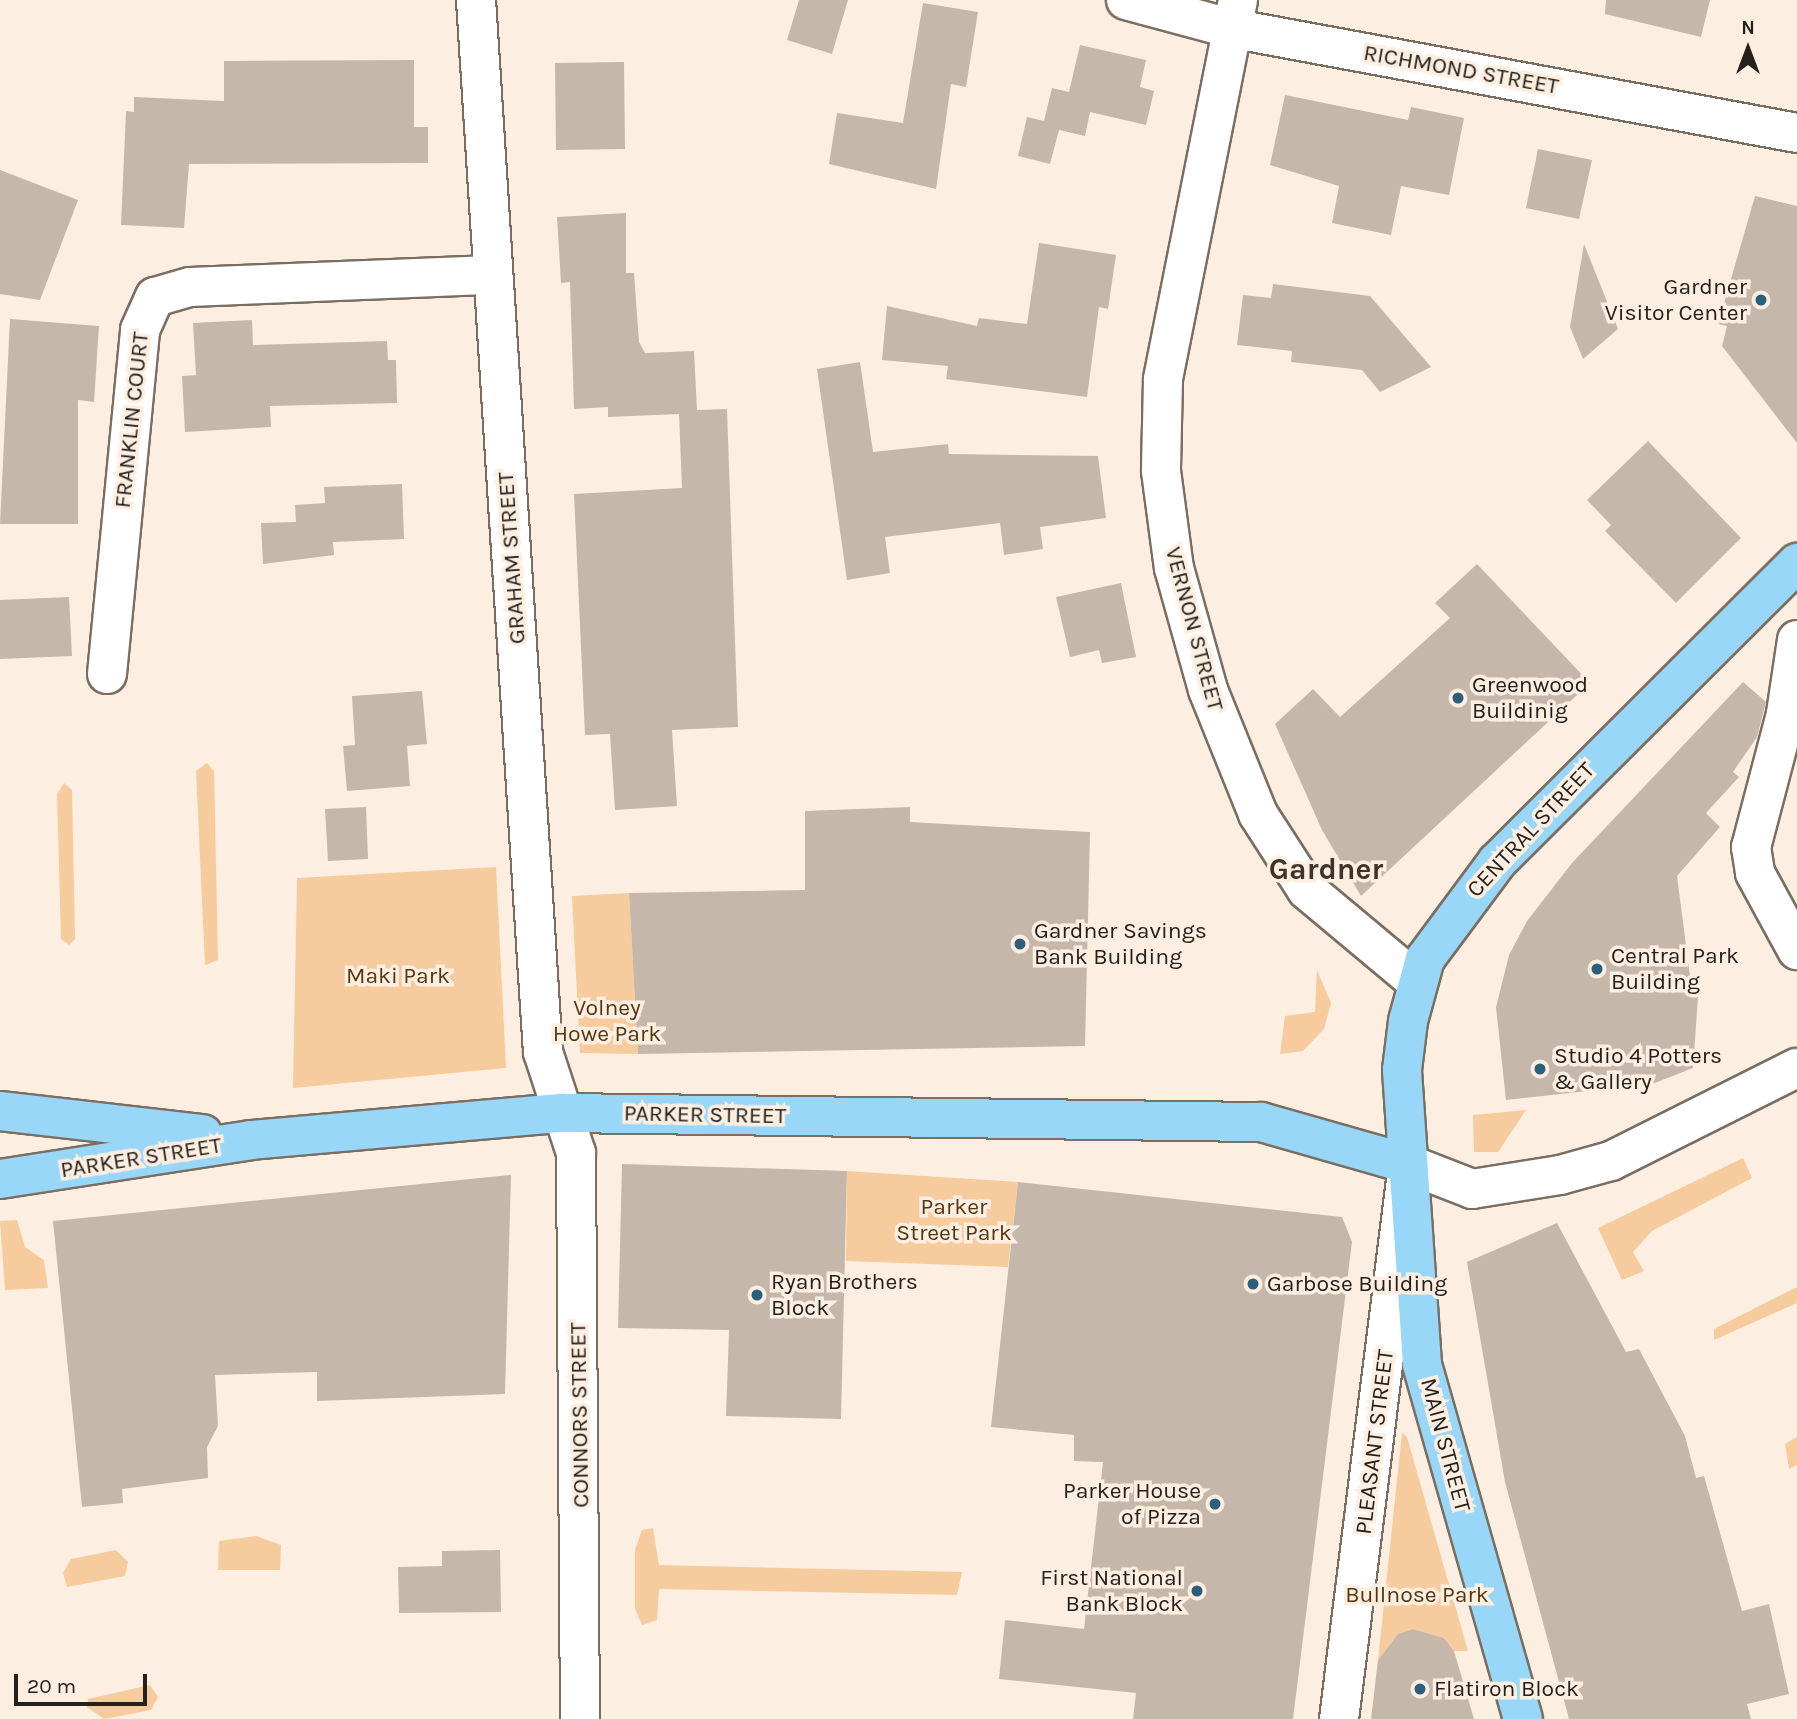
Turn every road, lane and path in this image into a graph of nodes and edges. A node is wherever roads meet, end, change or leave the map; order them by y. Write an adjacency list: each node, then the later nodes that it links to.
1 (476, 0): 5 (street, GRAHAM STREET)
2 (1126, 0): 3 (street, RICHMOND STREET)
3 (1234, 14): 4 (street, RICHMOND STREET); 10 (street, VERNON STREET)
4 (1797, 133)
5 (492, 275): 8 (street, FRANKLIN COURT); 13 (street, GRAHAM STREET)
6 (1797, 564): 10 (main road, CENTRAL STREET)
7 (1797, 640): 9 (street)
8 (107, 674)
9 (1797, 950)
10 (1418, 982): 15 (main road, CENTRAL STREET)
11 (1797, 1068): 15 (street)
12 (0, 1111): 14 (main road)
13 (562, 1113): 14 (main road, PARKER STREET); 15 (main road, PARKER STREET); 17 (street, CONNORS STREET)
14 (251, 1140): 16 (main road, PARKER STREET)
15 (1408, 1164): 18 (street, PLEASANT STREET); 19 (main road, MAIN STREET)
16 (0, 1179)
17 (580, 1719)
18 (1339, 1719)
19 (1523, 1719)

